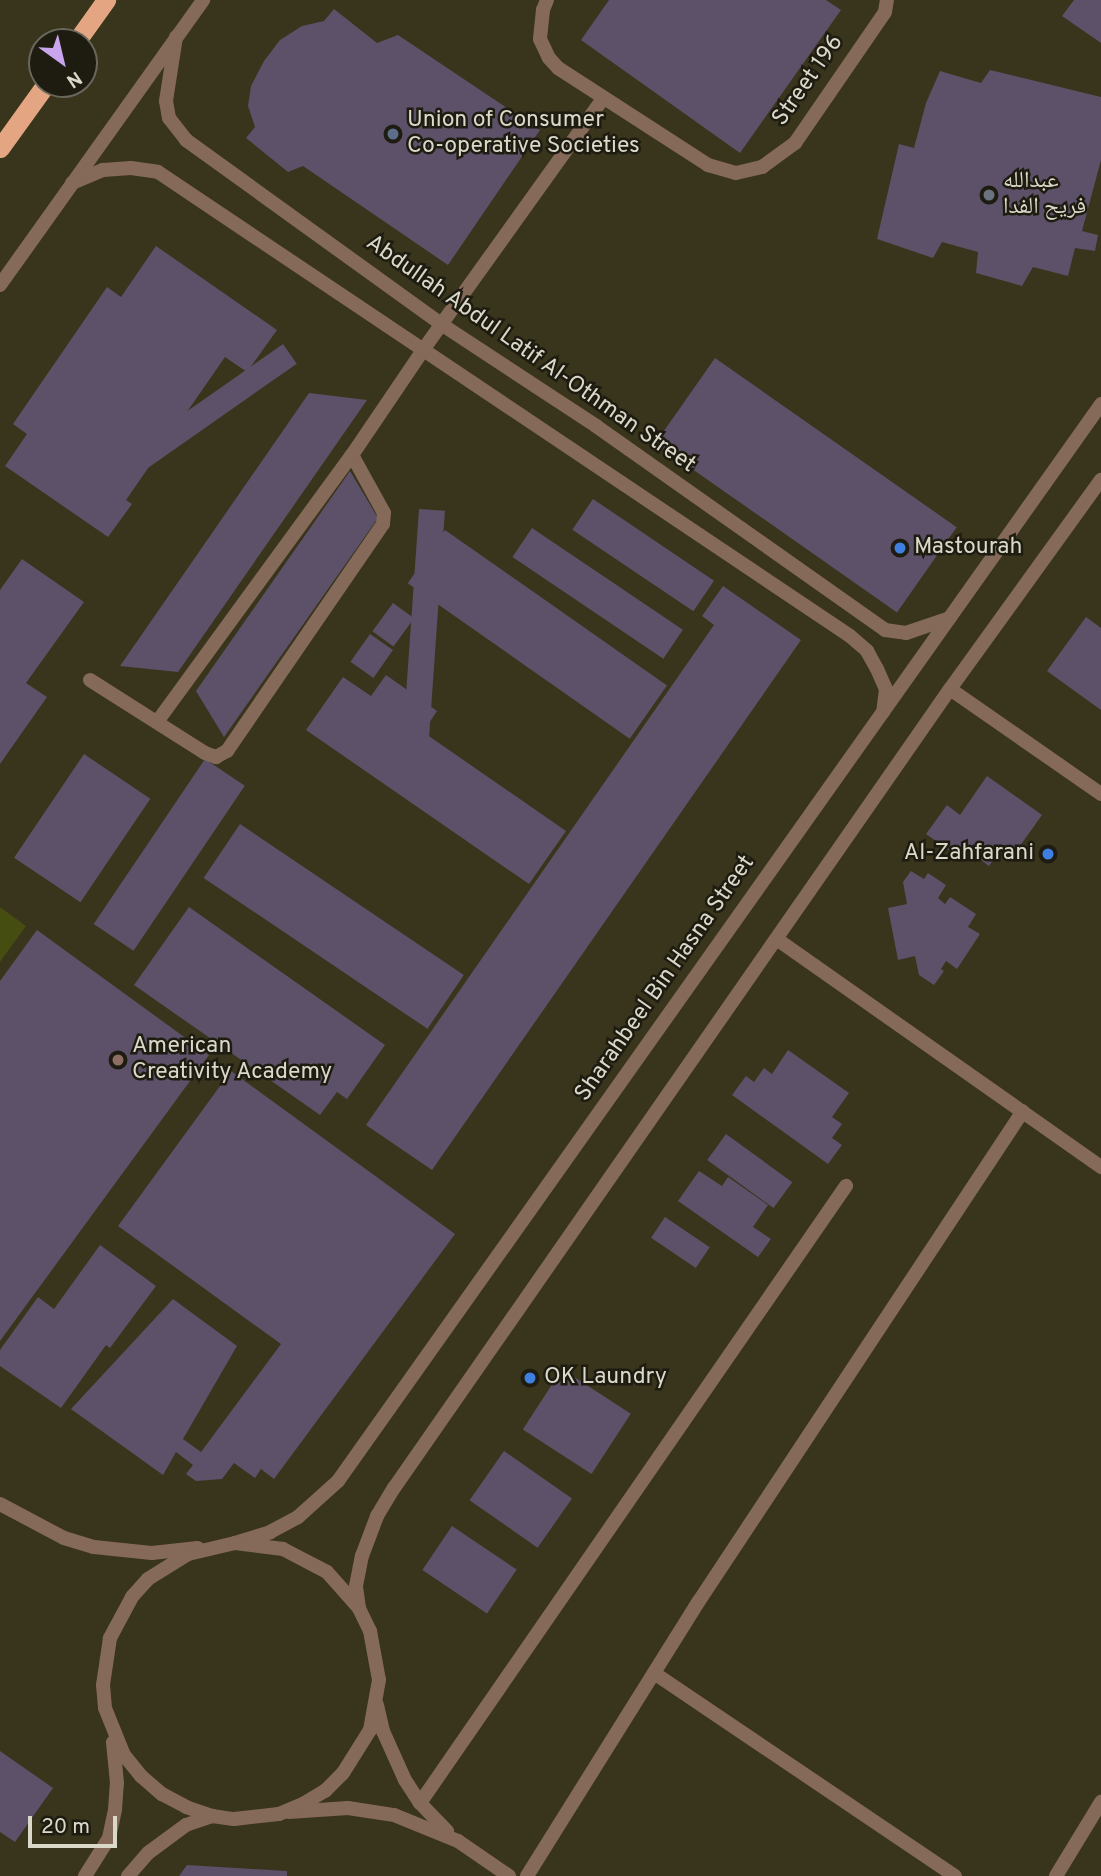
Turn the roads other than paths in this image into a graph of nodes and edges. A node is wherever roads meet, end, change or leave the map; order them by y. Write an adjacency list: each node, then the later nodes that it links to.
1 (106, 0): 5 (highway)
2 (203, 0): 6 (street)
3 (548, 0): 8 (street, Street 196)
4 (887, 0): 8 (street, Street 196)
5 (86, 28)
6 (176, 37): 10 (street); 12 (street, Abdullah Abdul Latif Al-Othman Street)
7 (36, 98): 9 (highway)
8 (603, 99): 12 (street)
9 (0, 148)
10 (72, 183): 11 (street); 13 (street)
11 (0, 285)
12 (441, 324): 13 (street); 17 (street, Abdullah Abdul Latif Al-Othman Street)
13 (423, 350): 15 (street); 20 (street)
14 (1101, 404): 17 (street, Sharahbeel Bin Hasna Street)
15 (352, 455): 21 (street); 21 (street)
16 (1101, 480): 19 (street)
17 (950, 618): 20 (street, Sharahbeel Bin Hasna Street)
18 (90, 680): 21 (street)
19 (950, 689): 22 (street); 23 (street)
20 (883, 712): 28 (street, Sharahbeel Bin Hasna Street)
21 (157, 722)
22 (1101, 794)
23 (778, 940): 24 (street); 30 (street)
24 (1023, 1111): 25 (street); 31 (street)
25 (1101, 1167)
26 (846, 1186): 35 (street)
27 (0, 1504): 29 (street)
28 (235, 1543): 29 (street); 30 (street)
29 (210, 1546): 33 (street)
30 (359, 1608): 32 (street)
31 (654, 1673): 42 (street); 43 (street)
32 (377, 1705): 35 (street); 36 (street)
33 (112, 1731): 37 (street); 39 (street)
34 (1101, 1802): 44 (street)
35 (420, 1803): 38 (street)
36 (279, 1814): 37 (street); 38 (street)
37 (212, 1816): 40 (street)
38 (458, 1841): 41 (street)
39 (85, 1876)
40 (128, 1876)
41 (509, 1876)
42 (527, 1876)
43 (955, 1876)
44 (1056, 1876)

